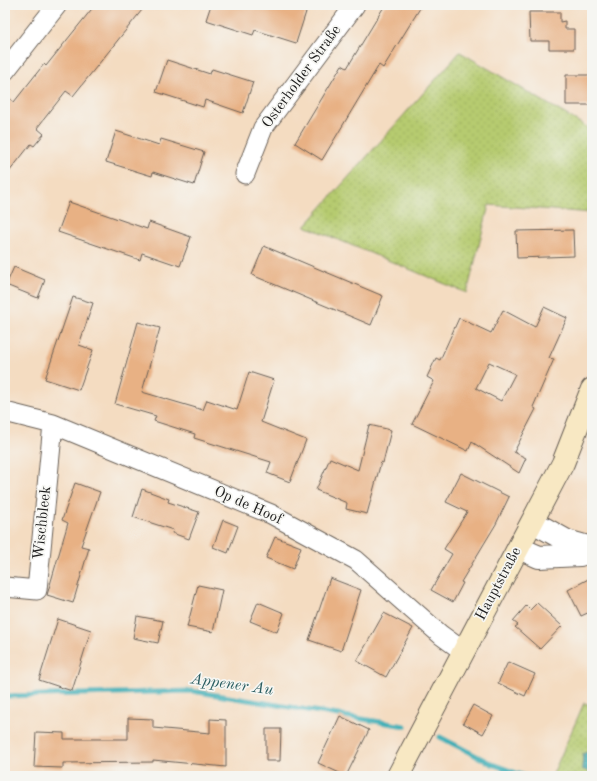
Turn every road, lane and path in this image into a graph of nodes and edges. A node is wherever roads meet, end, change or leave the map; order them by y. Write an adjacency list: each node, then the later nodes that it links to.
1 (57, 5): 3 (street)
2 (355, 5): 4 (street, Osterholder Straße)
3 (5, 71)
4 (245, 174)
5 (592, 389): 8 (main road, Hauptstraße)
6 (5, 412): 7 (street, Op de Hoof)
7 (53, 424): 11 (street, Wischbleek); 12 (street, Op de Hoof)
8 (533, 522): 9 (main road, Hauptstraße); 10 (street)
9 (519, 548): 10 (street); 12 (main road, Hauptstraße)
10 (592, 549)
11 (5, 587)
12 (463, 651): 13 (main road, Hauptstraße)
13 (398, 776)

